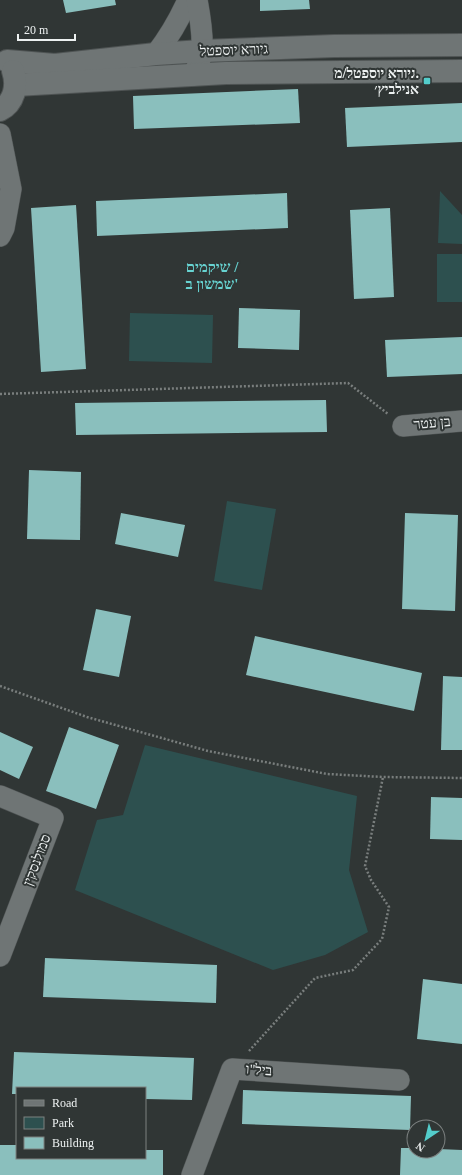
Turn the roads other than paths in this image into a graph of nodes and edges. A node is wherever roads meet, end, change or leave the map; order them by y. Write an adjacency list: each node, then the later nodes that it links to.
1 (188, 0): 5 (street)
2 (198, 0): 4 (street)
3 (462, 45): 4 (street, גיורא יוספטל)
4 (202, 52): 5 (street, גיורא יוספטל); 8 (street)
5 (156, 54): 6 (street, גיורא יוספטל)
6 (4, 59): 9 (street)
7 (462, 71): 8 (street, גיורא יוספטל)
8 (193, 75): 9 (street, גיורא יוספטל)
9 (16, 85): 10 (street)
10 (0, 110)
11 (0, 134): 12 (street)
12 (0, 236)
13 (462, 421): 14 (street, בן עטר)
14 (403, 426)
15 (0, 796): 16 (street, סמולנסקין)
16 (0, 956)
17 (399, 1080): 18 (street, ביל"ו)
18 (192, 1175)

